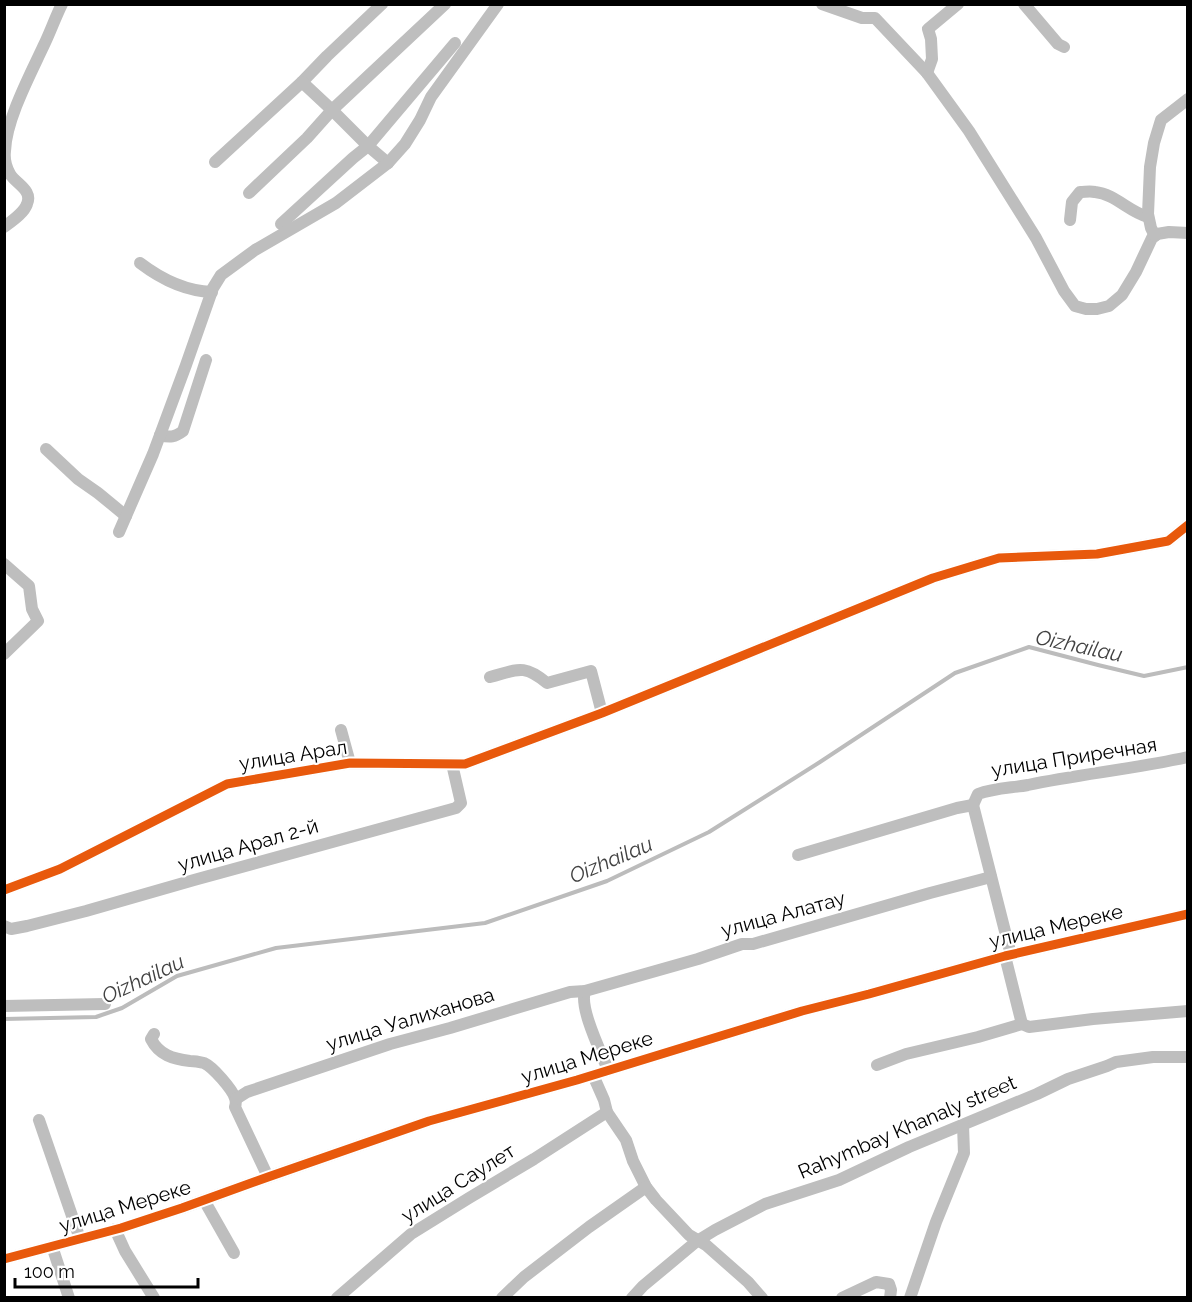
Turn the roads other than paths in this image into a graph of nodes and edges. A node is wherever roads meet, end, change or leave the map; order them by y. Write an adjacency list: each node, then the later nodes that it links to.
1 (62, 4): 22 (street)
2 (382, 4): 12 (street)
3 (445, 4): 14 (street)
4 (498, 4): 17 (street)
5 (822, 4): 8 (street)
6 (958, 4): 11 (street)
7 (1024, 4): 10 (street)
8 (859, 10): 11 (street)
9 (455, 43): 15 (street)
10 (1064, 46)
11 (927, 73): 24 (street)
12 (302, 82): 14 (street); 16 (street)
13 (1188, 99): 19 (street)
14 (332, 110): 15 (street); 18 (street)
15 (368, 146): 17 (street); 21 (street)
16 (215, 162)
17 (388, 163): 26 (street)
18 (249, 193)
19 (1148, 217): 20 (street); 24 (street)
20 (1070, 220)
21 (281, 224)
22 (4, 227)
23 (1188, 233): 24 (street)
24 (1155, 236)
25 (140, 263): 26 (street)
26 (212, 292): 28 (street)
27 (206, 360): 28 (street)
28 (160, 435): 30 (street)
29 (46, 449): 30 (street)
30 (126, 516): 32 (street)
31 (1188, 525): 36 (street, улица Арал)
32 (119, 532)
33 (4, 564): 34 (street)
34 (4, 654)
35 (490, 677): 36 (street)
36 (602, 713): 40 (street, улица Арал)
37 (341, 730): 39 (street)
38 (1188, 757): 41 (street, улица Приречная)
39 (350, 763): 40 (street, улица Арал); 44 (street, улица Арал)
40 (452, 764): 46 (street, улица Арал 2-й)
41 (973, 805): 42 (street); 43 (street)
42 (798, 855)
43 (991, 878): 47 (street); 48 (street, улица Алатау)
44 (4, 890)
45 (1188, 914): 47 (street, улица Мереке)
46 (4, 926)
47 (1008, 956): 52 (street); 56 (street, улица Мереке)
48 (585, 991): 56 (street); 58 (street, улица Уалиханова)
49 (105, 1004): 50 (street)
50 (4, 1006)
51 (1188, 1011): 52 (street)
52 (1022, 1024): 55 (street)
53 (154, 1034): 58 (street)
54 (1188, 1057): 61 (street, Rahymbay Khanaly street)
55 (877, 1065)
56 (608, 1070): 57 (street, улица Мереке)
57 (593, 1075): 59 (street); 62 (street, улица Мереке)
58 (241, 1095): 62 (street)
59 (607, 1112): 63 (street); 73 (street, улица Саулет)
60 (39, 1120): 66 (street)
61 (963, 1125): 67 (street, Rahymbay Khanaly street); 79 (street)
62 (267, 1177): 64 (street, улица Мереке)
63 (646, 1187): 67 (street); 74 (street)
64 (204, 1200): 65 (street, улица Мереке); 69 (street)
65 (115, 1229): 66 (street, улица Мереке); 72 (street)
66 (80, 1239): 68 (street, улица Мереке)
67 (697, 1241): 75 (street, Rahymbay Khanaly street); 76 (street)
68 (52, 1246): 70 (street, улица Мереке); 71 (street)
69 (234, 1253)
70 (4, 1259)
71 (69, 1298)
72 (154, 1298)
73 (337, 1298)
74 (502, 1298)
75 (632, 1298)
76 (762, 1298)
77 (842, 1298): 78 (street)
78 (890, 1298)
79 (910, 1298)

